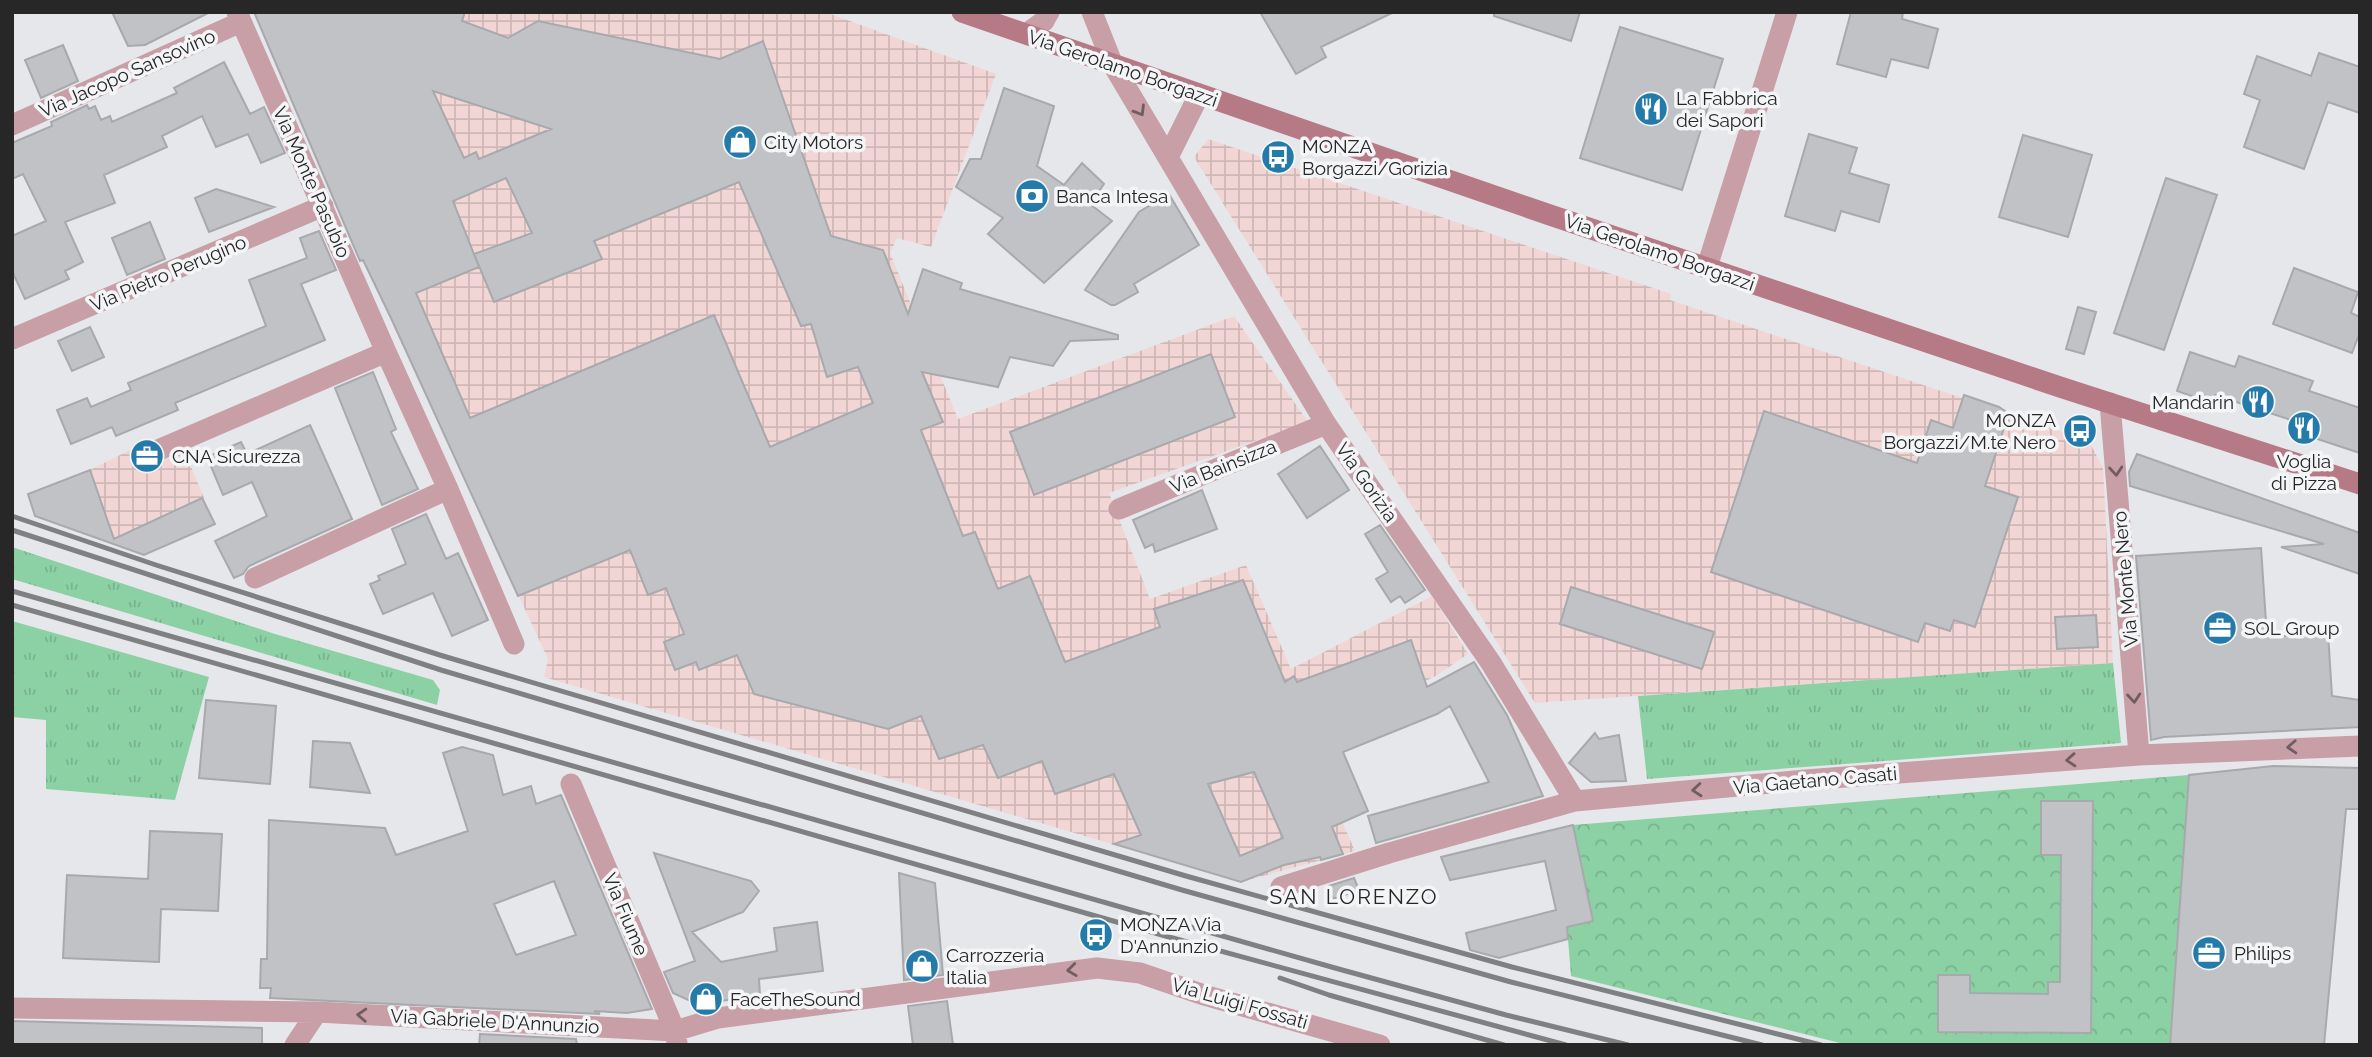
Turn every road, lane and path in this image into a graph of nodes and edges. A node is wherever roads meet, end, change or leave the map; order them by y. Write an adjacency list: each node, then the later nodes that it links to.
1 (962, 12): 6 (main road, Via Gerolamo Borgazzi)
2 (1049, 12): 6 (street)
3 (1092, 12): 7 (street, Via Gorizia)
4 (1787, 12): 12 (street)
5 (239, 17): 9 (street, Via Jacopo Sansovino); 11 (street, Via Monte Pasubio)
6 (1026, 34): 7 (main road, Via Gerolamo Borgazzi)
7 (1113, 65): 8 (main road, Via Gerolamo Borgazzi); 10 (street, Via Gorizia, one-way to 10)
8 (1199, 95): 10 (street); 12 (main road, Via Gerolamo Borgazzi)
9 (12, 125)
10 (1168, 157): 16 (street, Via Gorizia)
11 (323, 206): 13 (street, Via Pietro Perugino); 14 (street, Via Monte Pasubio)
12 (1707, 267): 15 (main road, Via Gerolamo Borgazzi)
13 (12, 339)
14 (386, 352): 17 (street); 19 (street, Via Monte Pasubio)
15 (2110, 403): 18 (main road, Via Gerolamo Borgazzi); 24 (street, Via Monte Nero, one-way to 24)
16 (1326, 424): 20 (street, Via Bainsizza); 26 (street, Via Gorizia)
17 (156, 451)
18 (2360, 484)
19 (448, 489): 21 (street); 22 (street, Via Monte Pasubio)
20 (1119, 509)
21 (255, 578)
22 (514, 644)
23 (2360, 746): 24 (street, Via Gaetano Casati, one-way to 24)
24 (2139, 755): 26 (street, Via Gaetano Casati, one-way to 26)
25 (571, 785): 31 (street, Via Fiume)
26 (1575, 802): 27 (street, Via Gaetano Casati)
27 (1281, 887)
28 (1140, 973): 31 (street, Via Gabriele D'Annunzio, one-way to 31); 33 (street, Via Luigi Fossati)
29 (12, 1008): 30 (street, Via Gabriele D'Annunzio)
30 (317, 1012): 31 (street, Via Gabriele D'Annunzio, one-way to 30); 32 (street)
31 (676, 1038)
32 (295, 1045)
33 (1380, 1045)

